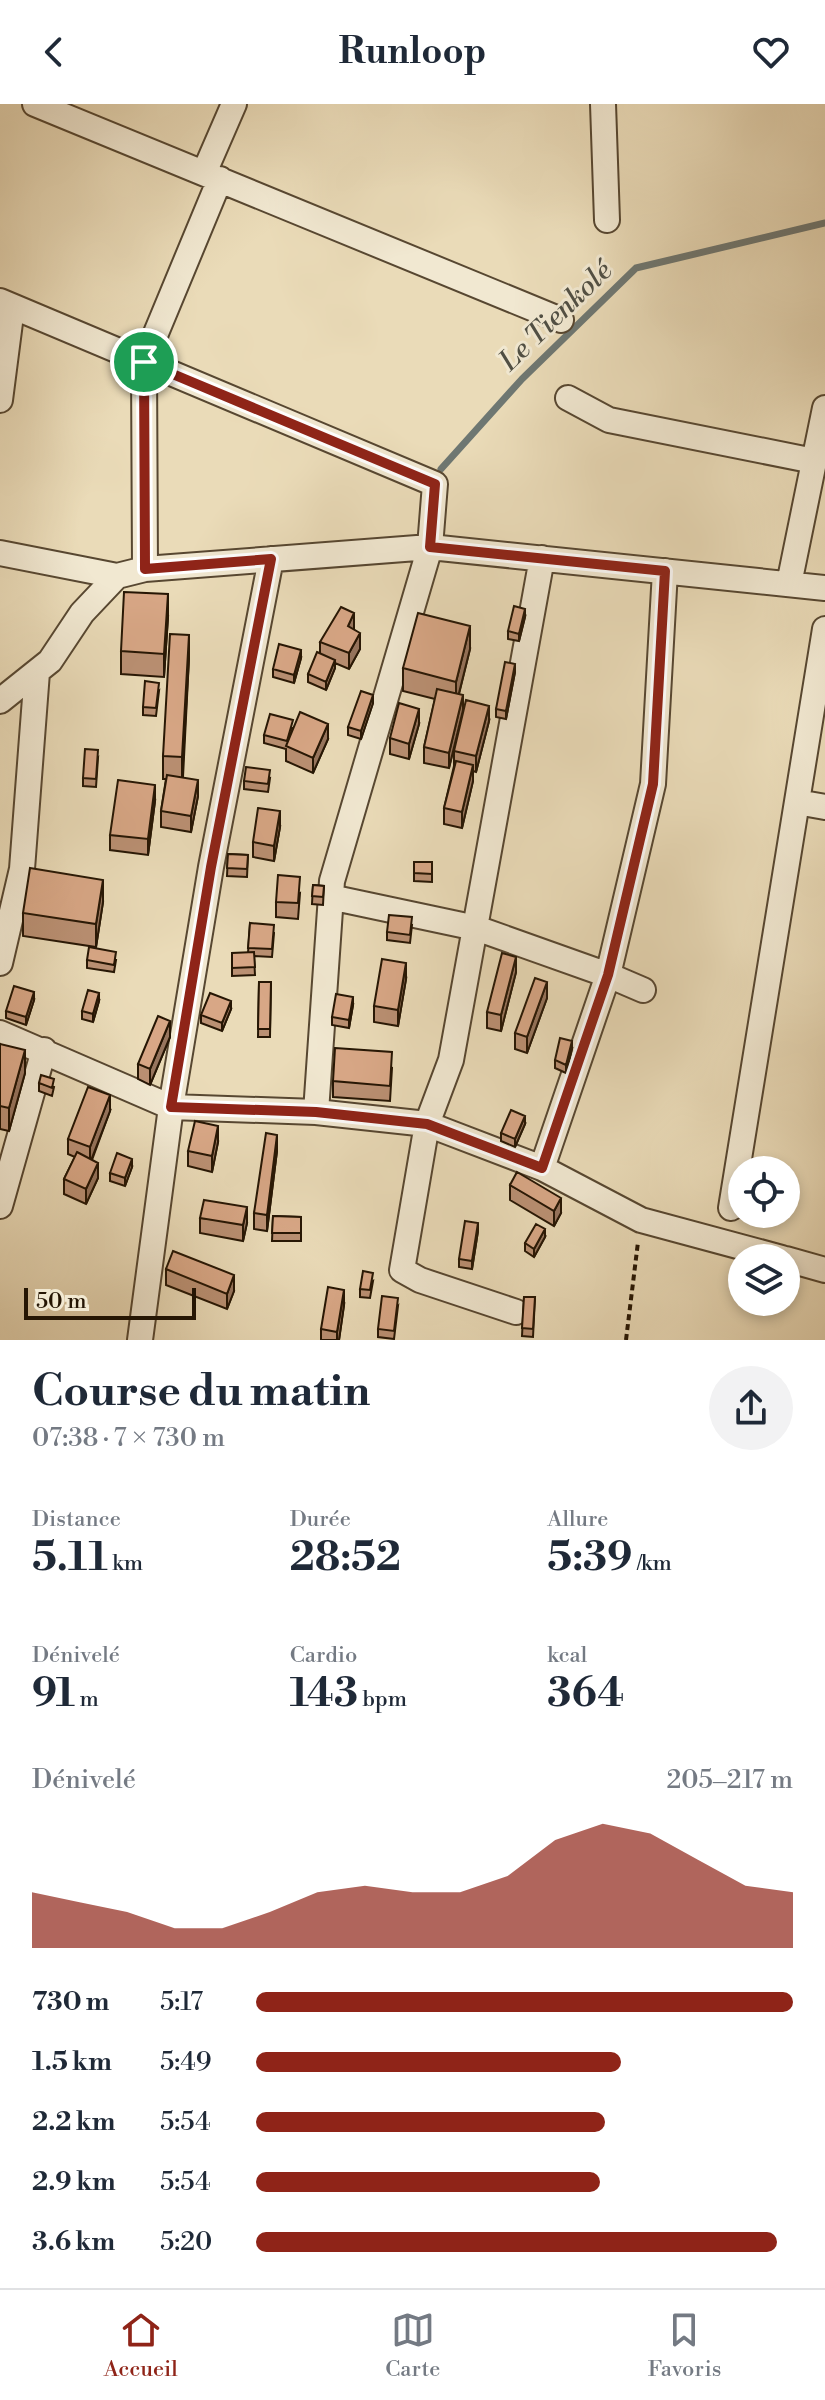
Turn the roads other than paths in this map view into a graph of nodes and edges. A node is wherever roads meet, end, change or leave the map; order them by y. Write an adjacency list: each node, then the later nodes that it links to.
1 (35, 104): 4 (street)
2 (234, 104): 4 (street)
3 (603, 104): 5 (street)
4 (212, 176): 7 (street); 8 (street)
5 (607, 220)
6 (6, 304): 8 (street); 10 (street)
7 (561, 320)
8 (144, 362): 13 (street); 17 (street)
9 (568, 398): 12 (street)
10 (0, 400)
11 (825, 408): 12 (street)
12 (814, 461): 20 (street)
13 (430, 547): 15 (street); 16 (street); 27 (street)
14 (0, 553): 19 (street)
15 (542, 558): 18 (street); 28 (street)
16 (271, 559): 17 (street); 34 (street)
17 (145, 569): 19 (street)
18 (665, 571): 20 (street); 30 (street)
19 (117, 576): 23 (street)
20 (789, 584): 21 (street)
21 (825, 588)
22 (825, 629): 25 (street)
23 (37, 672): 24 (street); 29 (street)
24 (0, 701)
25 (797, 802): 26 (street); 37 (street)
26 (825, 807)
27 (330, 897): 28 (street); 35 (street)
28 (476, 928): 30 (street); 36 (street)
29 (0, 963)
30 (608, 975): 31 (street); 38 (street)
31 (643, 990)
32 (0, 1033): 33 (street)
33 (44, 1050): 34 (street); 39 (street)
34 (171, 1107): 35 (street); 44 (street)
35 (316, 1112): 36 (street)
36 (427, 1124): 38 (street); 43 (street)
37 (739, 1156)
38 (542, 1168): 40 (street)
39 (0, 1206)
40 (729, 1244)
41 (800, 1263): 42 (street)
42 (825, 1270)
43 (516, 1312)
44 (140, 1340)

